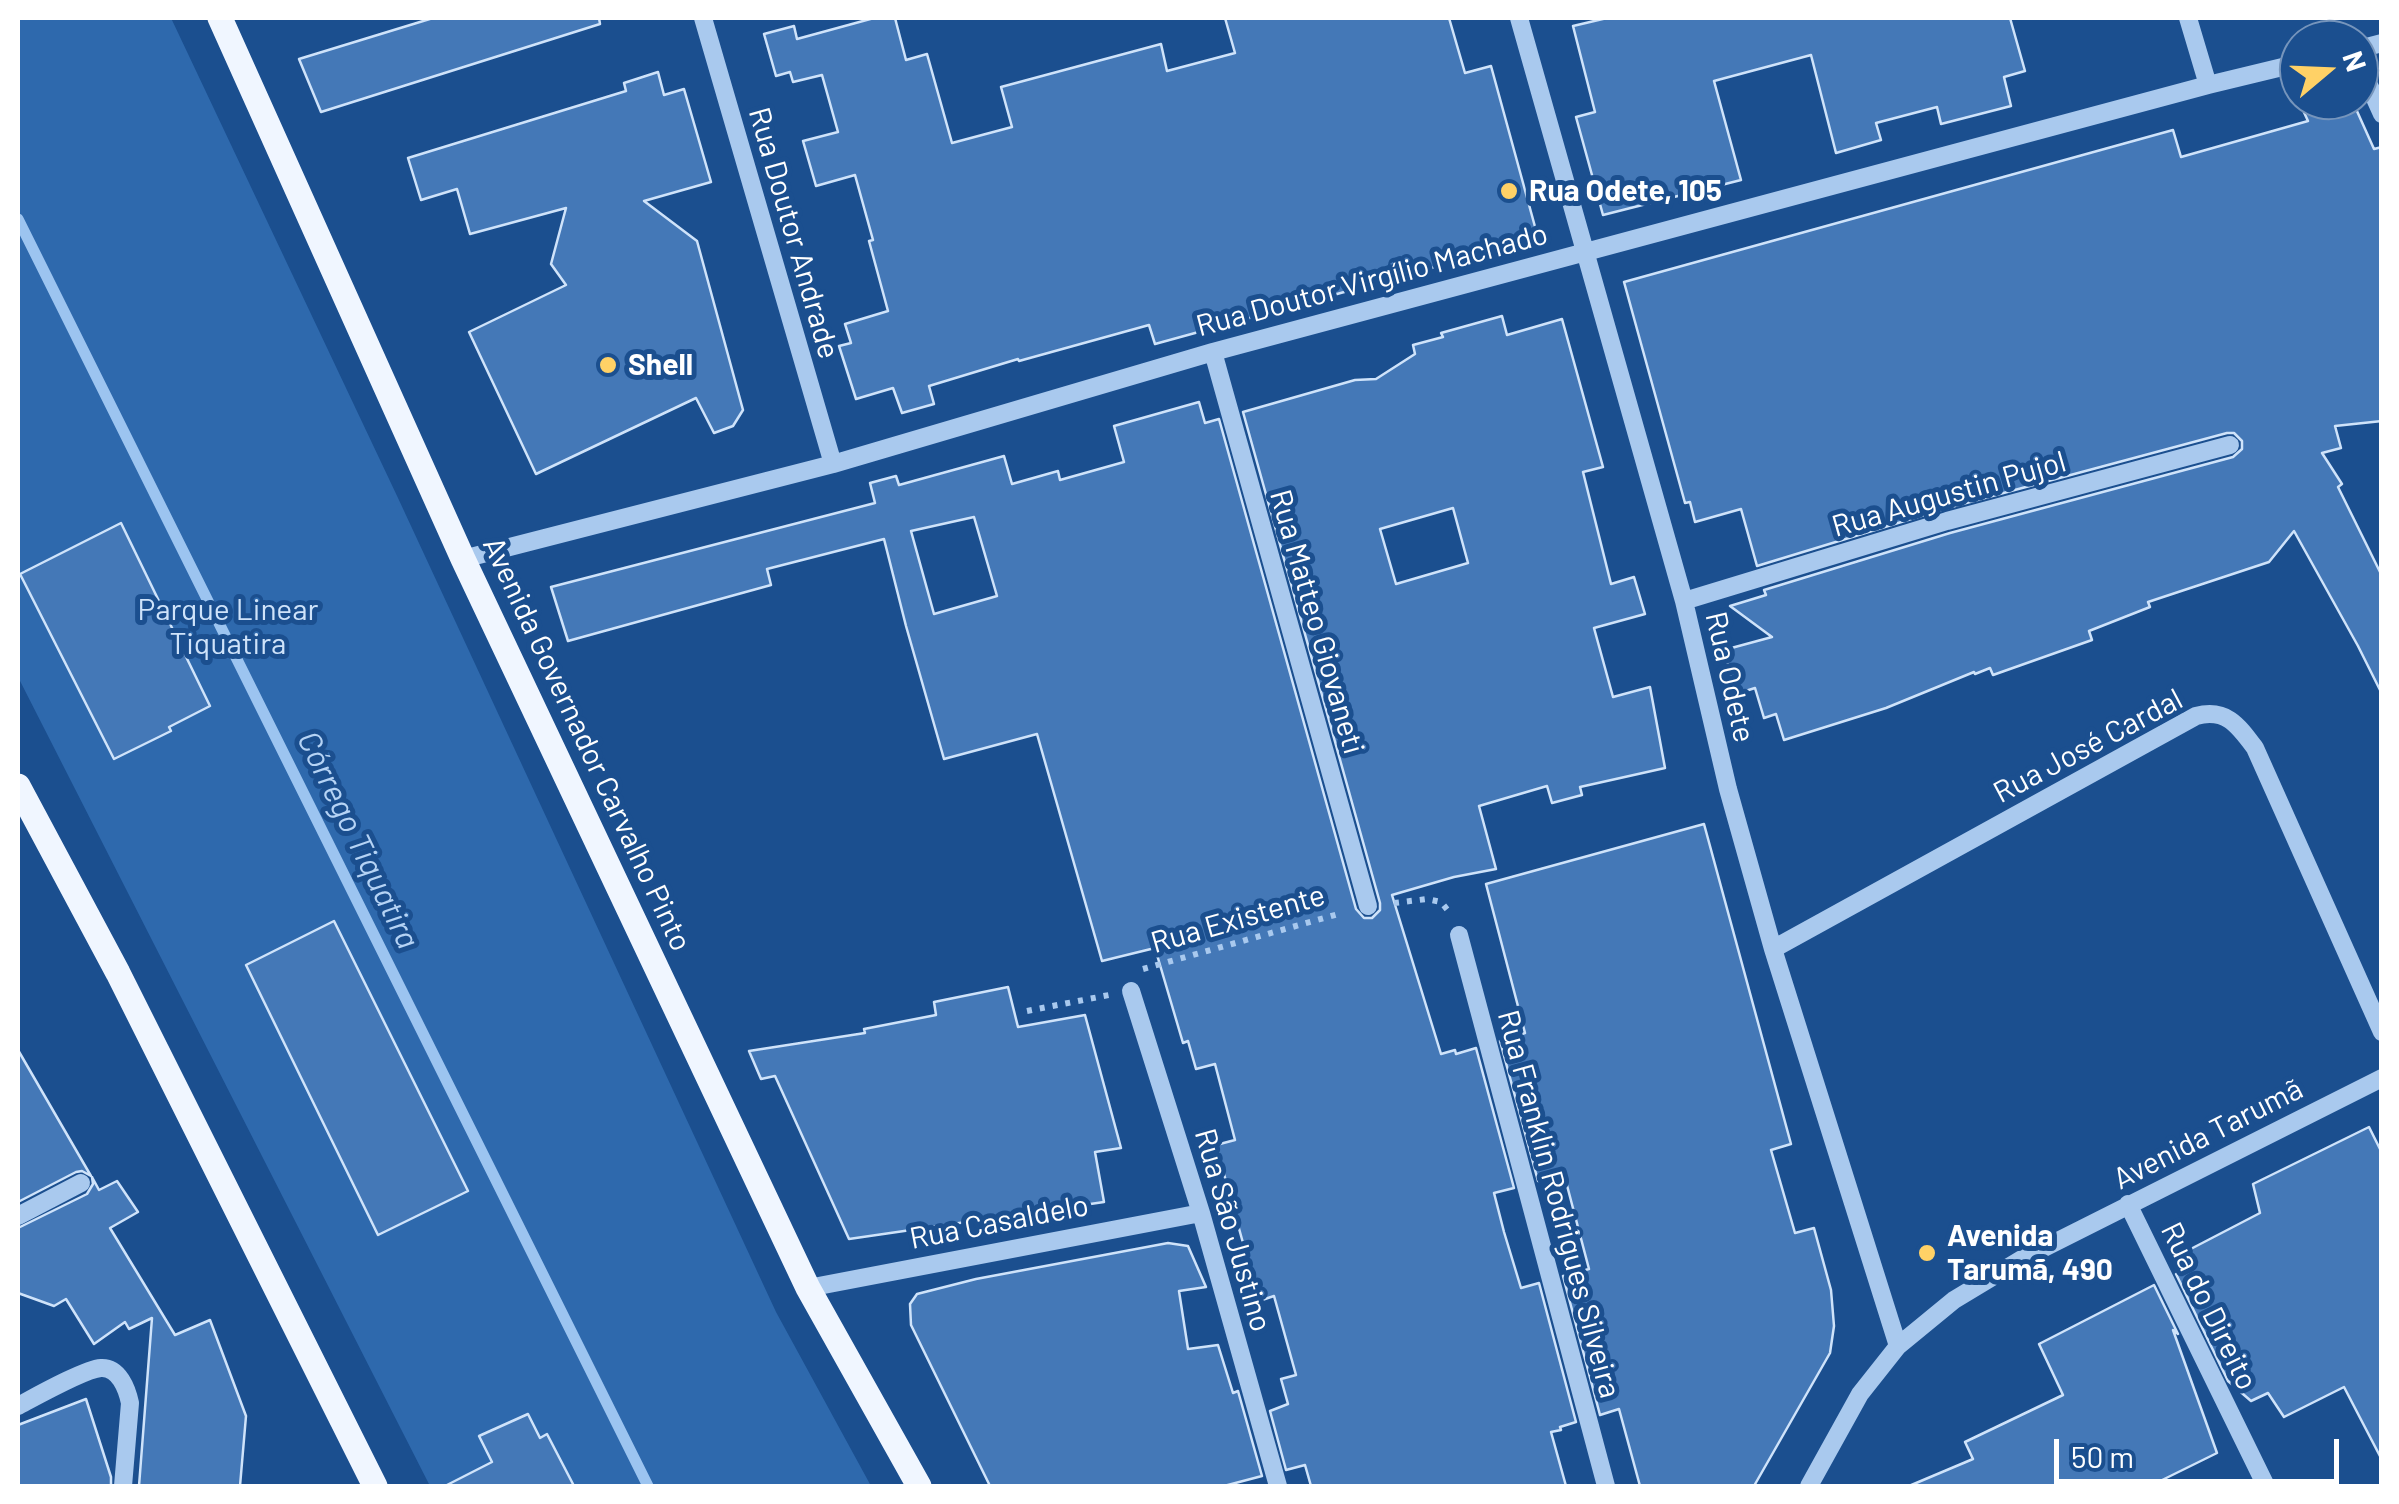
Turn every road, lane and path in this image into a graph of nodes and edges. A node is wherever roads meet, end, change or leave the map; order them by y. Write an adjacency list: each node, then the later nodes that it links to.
1 (220, 18): 11 (main road, Avenida Governador Carvalho Pinto)
2 (703, 18): 10 (street, Rua Doutor Andrade)
3 (1519, 18): 7 (street, Rua Odete)
4 (2188, 18): 6 (street)
5 (2279, 69): 6 (street, Rua Doutor Virgílio Machado)
6 (2208, 85): 7 (street, Rua Doutor Virgílio Machado)
7 (1584, 251): 8 (street, Rua Doutor Virgílio Machado); 12 (street, Rua Odete)
8 (1213, 352): 10 (street, Rua Doutor Virgílio Machado); 14 (street, Rua Matteo Giovaneti)
9 (2230, 445): 12 (street, Rua Augustin Pujol)
10 (833, 464): 11 (street, Rua Doutor Virgílio Machado)
11 (463, 559): 25 (main road, Avenida Governador Carvalho Pinto)
12 (1684, 600): 16 (street, Rua Odete)
13 (18, 786): 29 (main road)
14 (1368, 906): 15 (path, Rua Existente); 17 (path, Rua Existente)
15 (1459, 935): 32 (street, Rua Franklin Rodrigues Silveira)
16 (1773, 949): 19 (street, Rua José Cardal); 26 (street, Rua Odete)
17 (1130, 991): 18 (path, Rua Existente); 23 (street, Rua São Justino)
18 (1026, 1011)
19 (2382, 1032)
20 (2382, 1078): 22 (street, Avenida Tarumã)
21 (81, 1183): 24 (street)
22 (2128, 1204): 26 (street, Avenida Tarumã); 34 (street, Rua do Direito)
23 (1201, 1213): 25 (street, Rua Casaldelo); 31 (street, Rua São Justino)
24 (18, 1216)
25 (808, 1288): 30 (main road, Avenida Governador Carvalho Pinto)
26 (1898, 1346): 33 (street, Avenida Tarumã)
27 (18, 1406): 28 (street)
28 (122, 1486)
29 (376, 1486)
30 (919, 1486)
31 (1278, 1486)
32 (1606, 1486)
33 (1810, 1486)
34 (2266, 1486)

